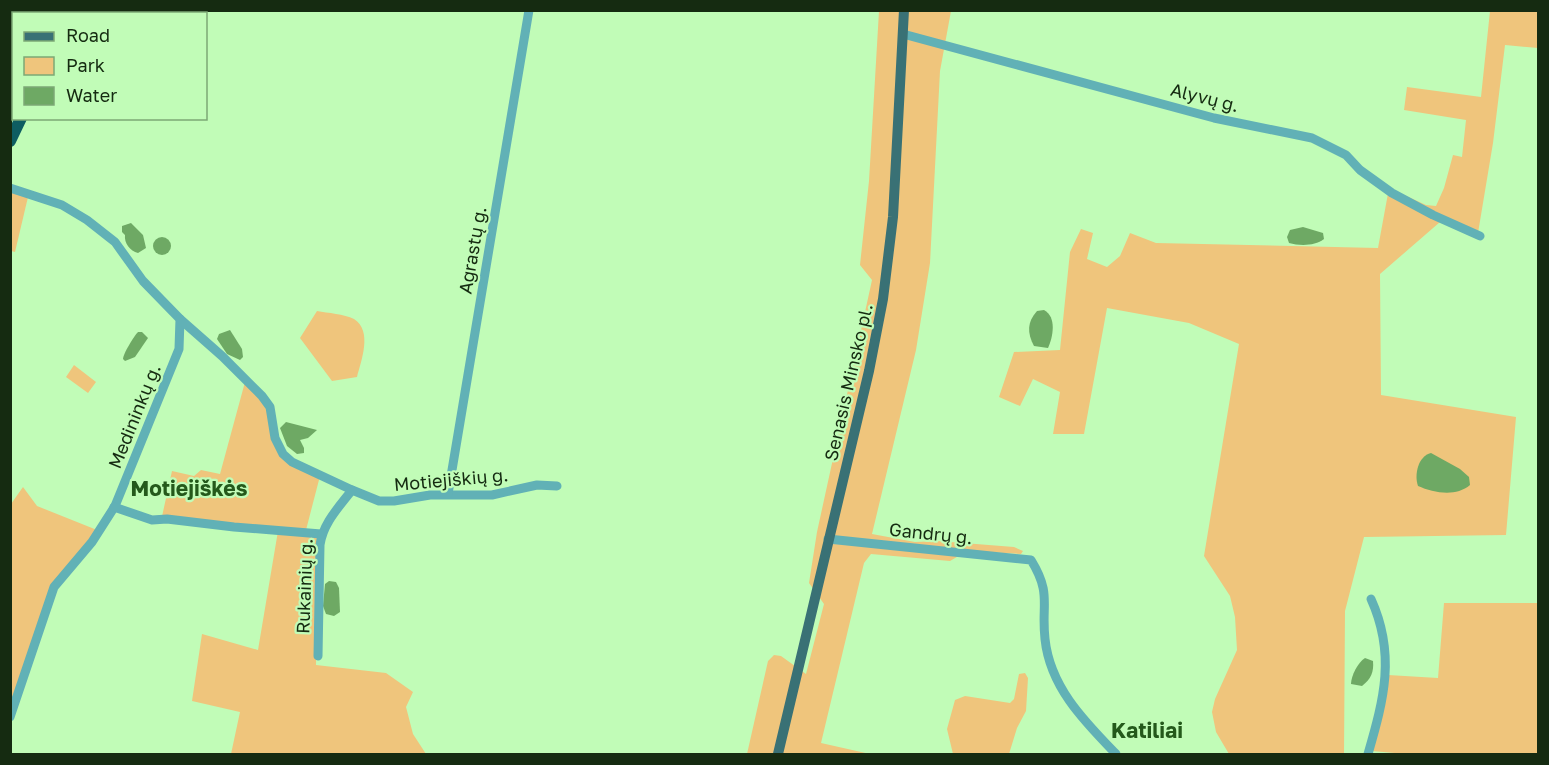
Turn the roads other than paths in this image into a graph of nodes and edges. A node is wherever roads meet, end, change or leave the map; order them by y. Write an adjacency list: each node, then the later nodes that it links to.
1 (529, 10): 11 (street, Agrastų g.)
2 (904, 10): 3 (main road, Senasis Minsko pl.)
3 (903, 34): 7 (street, Alyvų g.); 14 (main road, Senasis Minsko pl.)
4 (20, 120): 5 (highway)
5 (10, 141)
6 (10, 188): 8 (street)
7 (1480, 236)
8 (180, 319): 10 (street, Motiejiškių g.); 12 (street, Medininkų g.)
9 (557, 486): 11 (street, Motiejiškių g.)
10 (352, 490): 11 (street, Motiejiškių g.); 13 (street, Rukainių g.)
11 (448, 494)
12 (114, 507): 13 (street); 17 (street, Medininkų g.)
13 (321, 534): 16 (street, Rukainių g.)
14 (828, 539): 18 (main road, Senasis Minsko pl.); 19 (street, Gandrų g.)
15 (1371, 599): 20 (street)
16 (318, 656)
17 (10, 717)
18 (778, 754)
19 (1116, 754)
20 (1368, 754)

